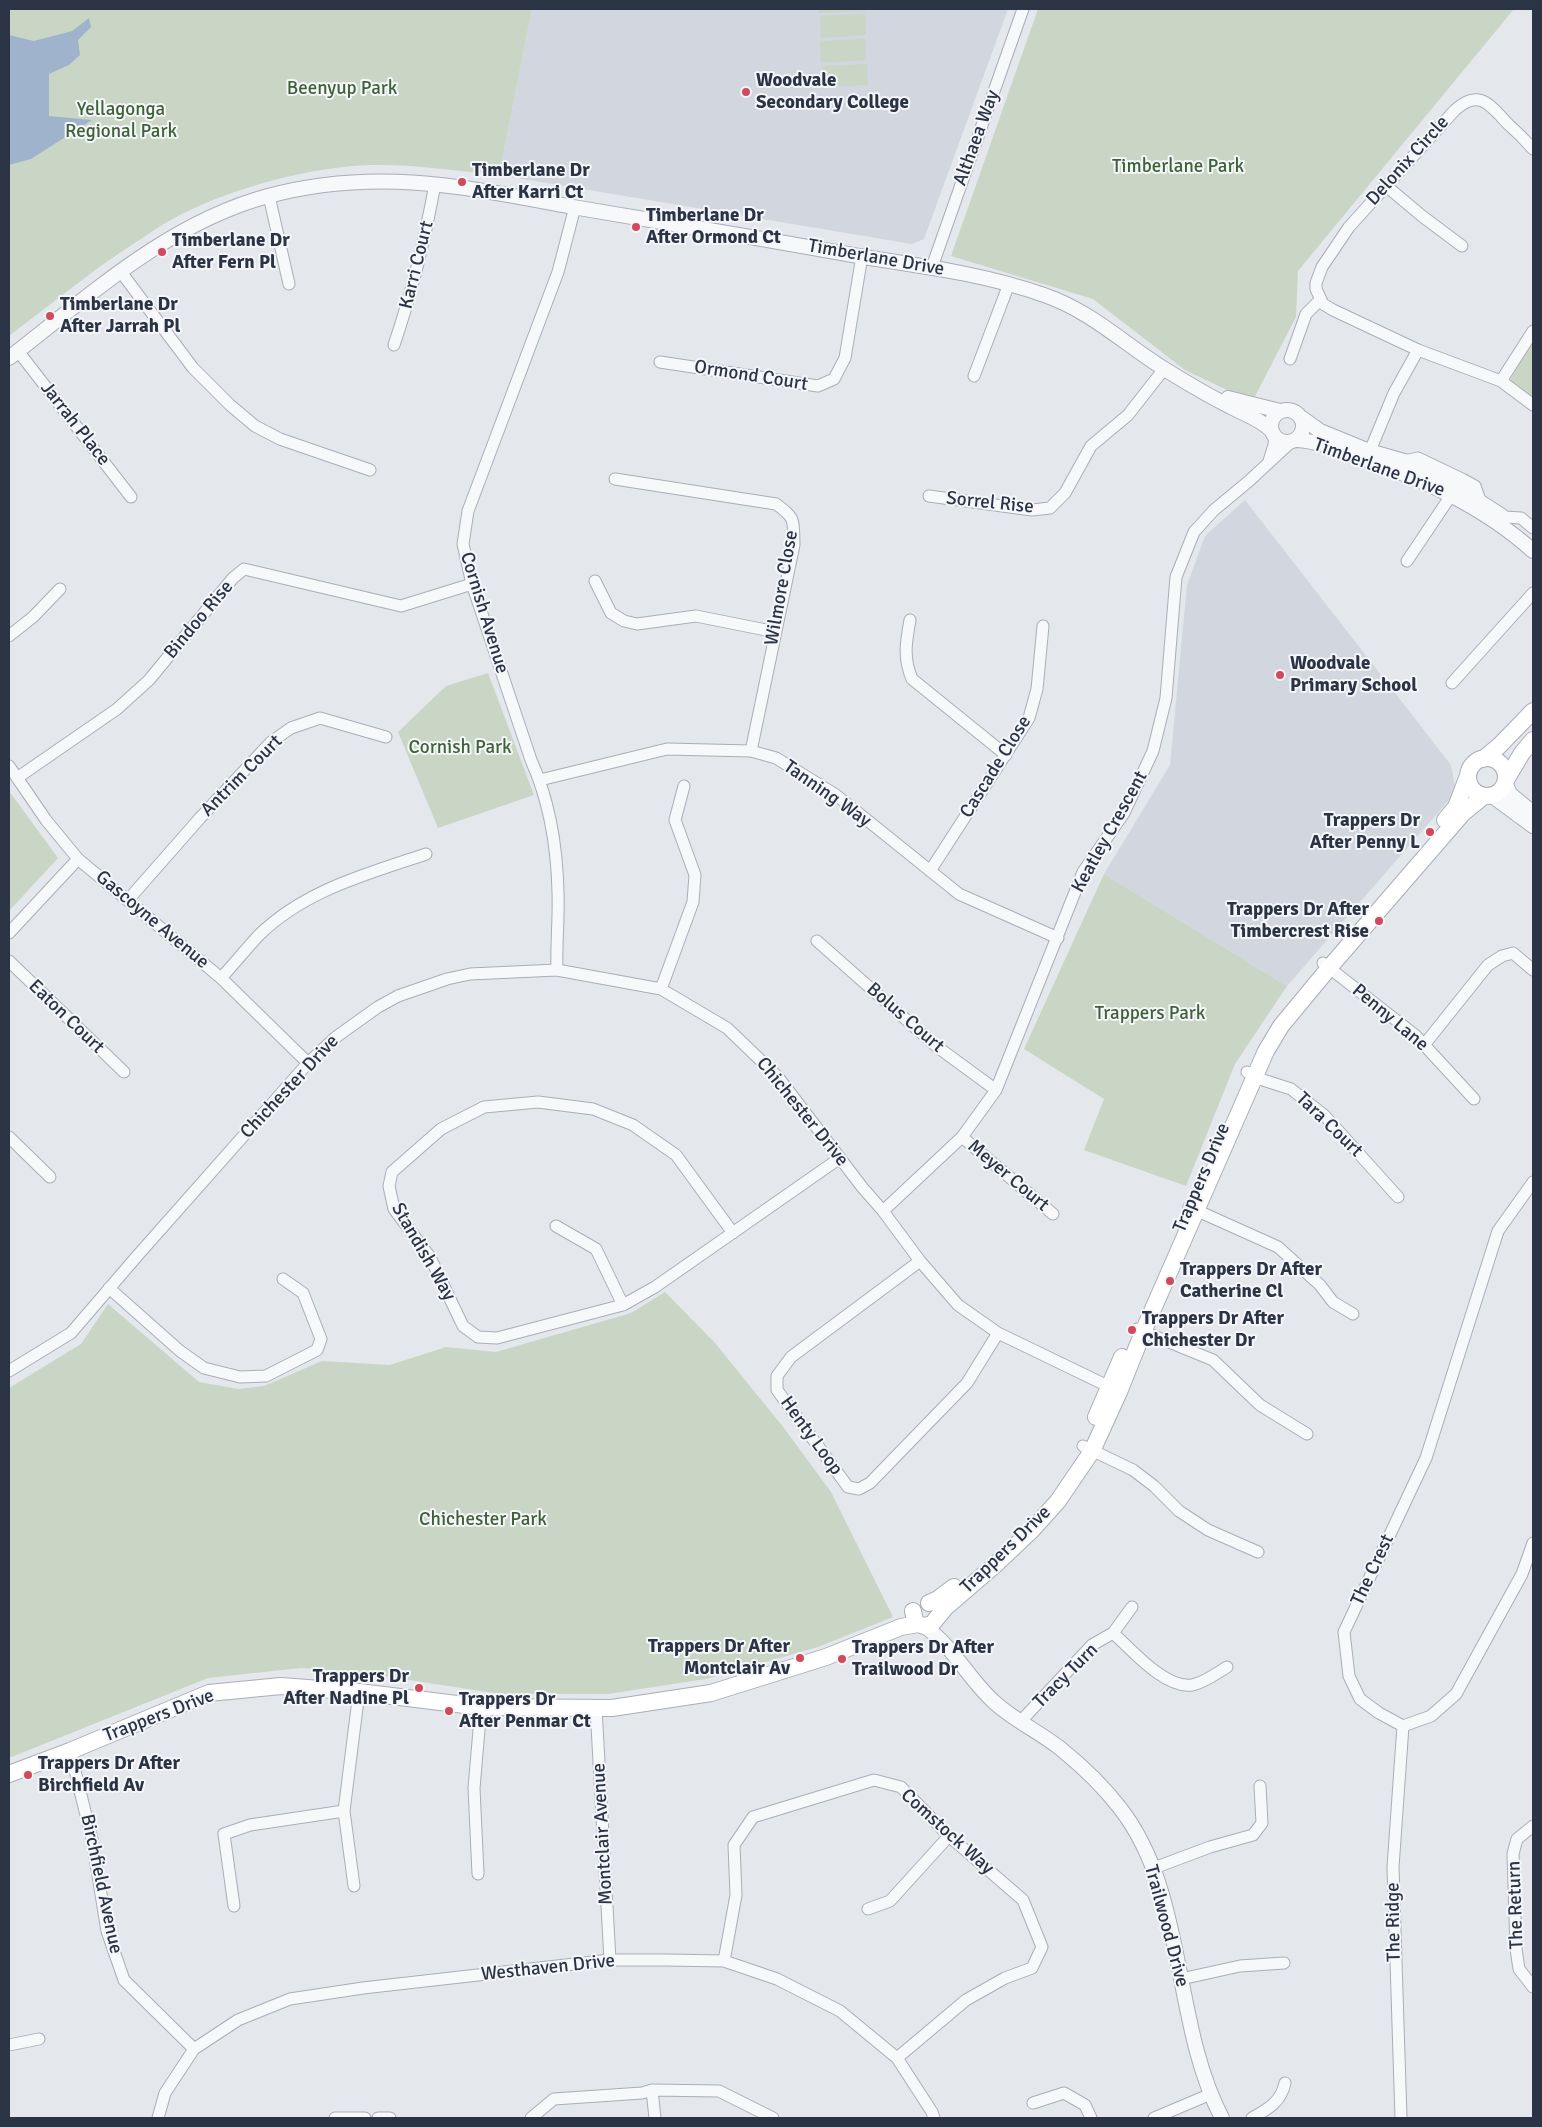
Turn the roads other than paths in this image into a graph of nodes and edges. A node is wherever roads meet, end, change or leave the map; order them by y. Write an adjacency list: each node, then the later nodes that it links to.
1 (1023, 9): 9 (street, Althaea Way)
2 (1533, 149): 4 (street, Delonix Circle)
3 (436, 184): 5 (street, Timberlane Drive); 6 (street, Timberlane Drive); 15 (street, Karri Court)
4 (1386, 185): 7 (street); 13 (street, Delonix Circle)
5 (269, 196): 10 (street, Timberlane Drive); 11 (street)
6 (575, 207): 8 (street, Timberlane Drive); 44 (street, Cornish Avenue)
7 (1462, 246)
8 (862, 256): 9 (street, Timberlane Drive); 19 (street, Ormond Court)
9 (932, 267): 12 (street, Timberlane Drive)
10 (121, 272): 17 (street, Timberlane Drive); 32 (street)
11 (289, 284)
12 (1009, 284): 20 (street, Timberlane Drive); 21 (street)
13 (1320, 300): 16 (street); 18 (street)
14 (1533, 331): 22 (street)
15 (394, 345)
16 (1418, 350): 22 (street); 29 (street)
17 (14, 355): 36 (street, Jarrah Place)
18 (1290, 359)
19 (660, 362)
20 (1164, 369): 23 (street, Timberlane Drive); 35 (street, Sorrel Rise)
21 (974, 376)
22 (1501, 381): 24 (street)
23 (1199, 388): 25 (street, Timberlane Drive); 27 (street, Timberlane Drive)
24 (1533, 405)
25 (1280, 411): 26 (street); 27 (street)
26 (1302, 418): 28 (street); 29 (street, Timberlane Drive)
27 (1273, 434): 28 (street); 31 (street)
28 (1294, 441): 29 (street, Timberlane Drive); 31 (street, Keatley Crescent)
29 (1368, 455): 30 (street, Timberlane Drive); 34 (street, Timberlane Drive)
30 (1404, 461): 34 (street, Timberlane Drive); 37 (street, Timberlane Drive)
31 (1268, 463): 72 (street, Keatley Crescent)
32 (370, 470)
33 (615, 480): 49 (street, Wilmore Close)
34 (1455, 491): 37 (street, Timberlane Drive); 41 (street, Timberlane Drive); 42 (street)
35 (929, 496)
36 (131, 497)
37 (1480, 500): 38 (street, Timberlane Drive)
38 (1504, 517): 39 (street, Timberlane Drive); 40 (street, Timberlane Drive)
39 (1533, 528)
40 (1533, 541)
41 (1533, 551)
42 (1407, 561)
43 (595, 581): 49 (street)
44 (472, 584): 60 (street, Bindoo Rise); 61 (street, Cornish Avenue)
45 (60, 589): 50 (street)
46 (1533, 593): 51 (street)
47 (910, 620): 56 (street)
48 (1043, 626): 56 (street, Cascade Close)
49 (776, 632): 55 (street, Wilmore Close)
50 (9, 636)
51 (1452, 683)
52 (1533, 711): 57 (main road)
53 (386, 736): 70 (street, Antrim Court)
54 (1533, 740): 62 (main road)
55 (751, 751): 61 (street, Tanning Way); 69 (street, Tanning Way)
56 (1006, 755): 69 (street, Cascade Close)
57 (1483, 758): 59 (main road); 62 (main road)
58 (9, 766): 60 (street, Gascoyne Avenue)
59 (1468, 776): 64 (main road); 75 (main road, Trappers Drive)
60 (17, 778): 68 (street, Gascoyne Avenue)
61 (540, 780): 76 (street, Cornish Avenue)
62 (1505, 781): 64 (main road); 65 (street)
63 (684, 786): 79 (street)
64 (1488, 795): 66 (street); 75 (main road, Trappers Drive)
65 (1533, 813)
66 (1533, 826)
67 (426, 854): 78 (street)
68 (78, 859): 70 (street, Gascoyne Avenue); 71 (street)
69 (930, 871): 72 (street, Tanning Way)
70 (128, 900): 78 (street, Gascoyne Avenue)
71 (9, 932)
72 (1058, 938): 84 (street, Keatley Crescent)
73 (817, 941): 84 (street, Bolus Court)
74 (9, 961): 82 (street, Eaton Court)
75 (1326, 965): 80 (street, Penny Lane); 83 (main road, Trappers Drive)
76 (557, 970): 79 (street, Chichester Drive); 81 (street, Chichester Drive)
77 (1533, 970): 80 (street)
78 (222, 978): 81 (street, Gascoyne Avenue)
79 (661, 989): 88 (street, Chichester Drive)
80 (1424, 1045): 85 (street, Penny Lane)
81 (308, 1063): 99 (street, Chichester Drive)
82 (124, 1072)
83 (1251, 1074): 91 (street, Tara Court); 92 (main road, Trappers Drive)
84 (996, 1090): 87 (street, Keatley Crescent)
85 (1474, 1099)
86 (9, 1137): 89 (street)
87 (962, 1137): 93 (street, Keatley Crescent); 94 (street, Meyer Court)
88 (840, 1158): 93 (street, Chichester Drive); 96 (street, Standish Way)
89 (50, 1177)
90 (1533, 1182): 118 (street, The Crest)
91 (1398, 1197)
92 (1193, 1209): 101 (street); 102 (main road, Trappers Drive)
93 (883, 1211): 97 (street, Chichester Drive)
94 (1053, 1214)
95 (556, 1226): 100 (street)
96 (733, 1232): 100 (street, Standish Way); 100 (street, Standish Way)
97 (920, 1261): 103 (street, Chichester Drive); 103 (street, Henty Loop)
98 (283, 1279): 99 (street)
99 (109, 1288): 104 (street, Chichester Drive)
100 (623, 1305)
101 (1353, 1314)
102 (1140, 1330): 105 (main road, Trappers Drive); 106 (street)
103 (998, 1333): 105 (street, Chichester Drive)
104 (9, 1370)
105 (1114, 1389): 107 (main road, Trappers Drive)
106 (1307, 1434)
107 (1087, 1448): 109 (street); 111 (main road, Trappers Drive)
108 (1533, 1543): 118 (street)
109 (1258, 1552)
110 (1132, 1607): 112 (street, Tracy Turn)
111 (928, 1619): 116 (main road, Trappers Drive); 117 (street, Trailwood Drive)
112 (1113, 1633): 113 (street, Tracy Turn); 117 (street, Tracy Turn)
113 (1227, 1667)
114 (359, 1692): 115 (main road, Trappers Drive); 119 (main road, Trappers Drive); 122 (street)
115 (481, 1707): 116 (main road, Trappers Drive); 126 (street)
116 (596, 1708): 130 (street, Montclair Avenue)
117 (1021, 1721): 125 (street, Trailwood Drive)
118 (1403, 1726): 156 (street, The Ridge)
119 (70, 1751): 120 (main road, Trappers Drive); 137 (street, Birchfield Avenue)
120 (9, 1774)
121 (1260, 1786): 125 (street)
122 (344, 1812): 127 (street); 128 (street)
123 (1533, 1826): 134 (street, The Return)
124 (949, 1836): 129 (street); 131 (street, Comstock Way); 138 (street, Comstock Way)
125 (1154, 1868): 133 (street, Trailwood Drive)
126 (478, 1874)
127 (354, 1886)
128 (234, 1906)
129 (868, 1909)
130 (610, 1960): 131 (street, Westhaven Drive); 137 (street, Westhaven Drive)
131 (724, 1962): 138 (street, Westhaven Drive)
132 (1284, 1963): 133 (street)
133 (1181, 1979): 141 (street, Trailwood Drive)
134 (1533, 1987)
135 (39, 2039): 136 (street)
136 (9, 2044)
137 (194, 2049): 143 (street, Westhaven Drive)
138 (897, 2058): 151 (street, Westhaven Drive)
139 (1285, 2083): 155 (street)
140 (652, 2090): 148 (street); 149 (street); 150 (street)
141 (1211, 2094): 153 (street); 154 (street, Trailwood Drive)
142 (1033, 2103): 152 (street)
143 (158, 2118)
144 (335, 2118): 145 (street)
145 (365, 2118)
146 (378, 2118): 147 (street)
147 (390, 2118)
148 (530, 2118)
149 (655, 2118)
150 (773, 2118)
151 (934, 2118)
152 (1091, 2118)
153 (1154, 2118)
154 (1222, 2118)
155 (1252, 2118)
156 (1401, 2118)

